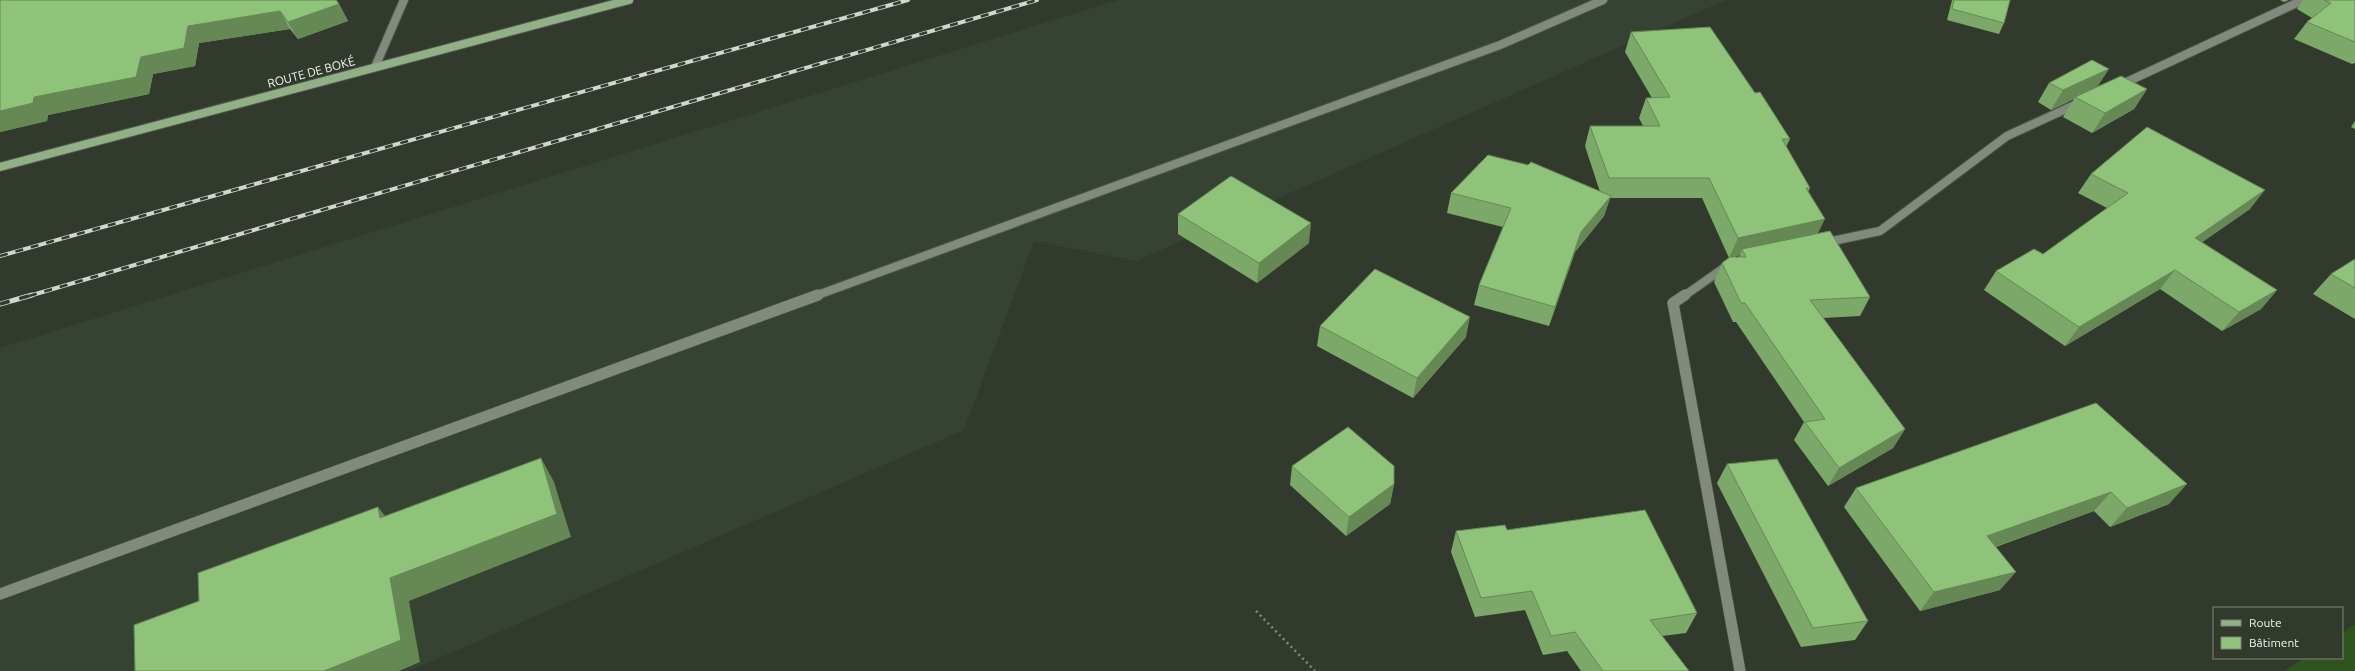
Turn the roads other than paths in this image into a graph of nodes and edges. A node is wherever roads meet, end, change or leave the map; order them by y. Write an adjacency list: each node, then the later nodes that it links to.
1 (404, 0): 5 (street)
2 (629, 0): 5 (main road, ROUTE DE BOKÉ)
3 (1603, 0): 11 (street)
4 (2303, 0): 6 (street)
5 (375, 67): 8 (main road, ROUTE DE BOKÉ)
6 (2108, 90)
7 (2086, 100): 9 (street)
8 (0, 167)
9 (1813, 245)
10 (1738, 262): 12 (street)
11 (0, 594)
12 (1740, 671)

